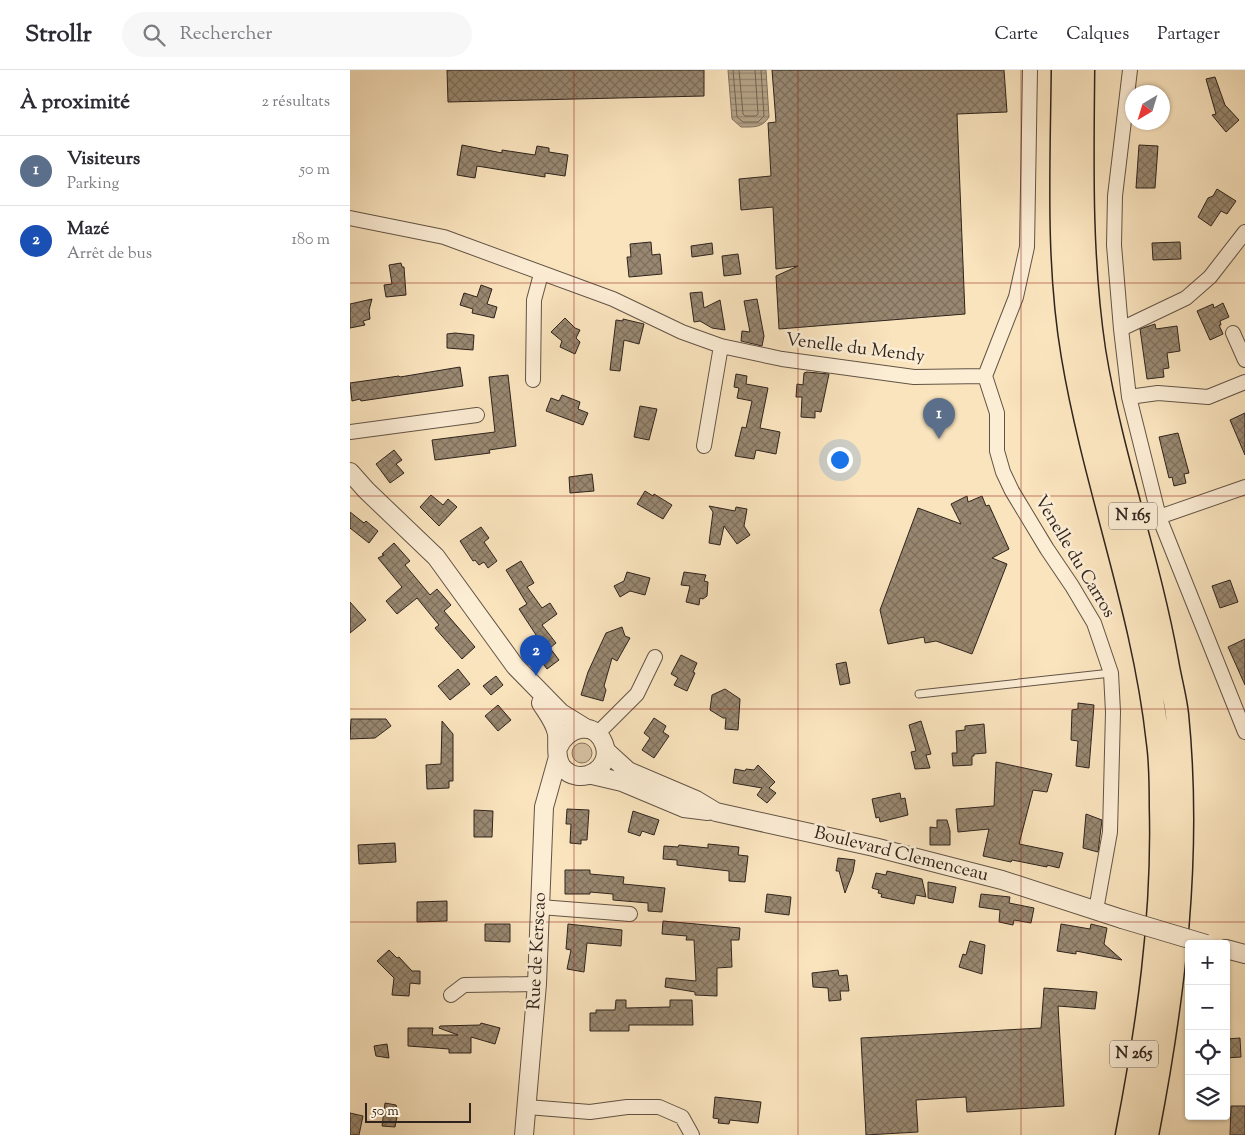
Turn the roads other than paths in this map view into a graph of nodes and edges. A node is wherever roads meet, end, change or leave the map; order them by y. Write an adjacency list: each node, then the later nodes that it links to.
1 (1030, 70): 12 (street)
2 (1062, 70): 39 (highway, N 165)
3 (1083, 70): 47 (highway, N 165)
4 (1130, 70): 8 (street)
5 (350, 218): 7 (street, Venelle du Mendy)
6 (1245, 232): 8 (street)
7 (541, 274): 10 (street, Venelle du Mendy); 13 (street)
8 (1121, 329): 15 (street)
9 (1233, 333): 11 (street)
10 (721, 346): 12 (street, Venelle du Mendy); 18 (street)
11 (1245, 360)
12 (985, 376): 24 (street, Venelle du Carros)
13 (533, 380)
14 (1245, 382): 15 (street)
15 (1129, 397): 21 (street)
16 (477, 415): 17 (street)
17 (350, 432)
18 (704, 446)
19 (350, 472): 23 (street)
20 (1245, 486): 21 (street)
21 (1159, 517): 27 (street)
22 (655, 658): 26 (street)
23 (515, 666): 26 (street); 29 (street)
24 (1111, 673): 25 (lane); 34 (street, Venelle du Carros)
25 (919, 694)
26 (592, 732): 28 (street); 29 (street)
27 (1245, 732)
28 (606, 751): 30 (street); 32 (street, Boulevard Clemenceau)
29 (558, 752): 30 (street); 31 (street, Rue de Kerscao)
30 (586, 776): 31 (street); 32 (street)
31 (548, 795): 33 (street, Rue de Kerscao)
32 (716, 812): 34 (street, Boulevard Clemenceau)
33 (540, 907): 35 (street); 40 (street, Rue de Kerscao)
34 (1096, 910): 36 (street, Boulevard Clemenceau, bridge)
35 (630, 914)
36 (1193, 940)
37 (1230, 950): 38 (street)
38 (1245, 954)
39 (1153, 972): 45 (highway, N 265); 46 (highway, N 165)
40 (537, 984): 41 (street); 42 (street, Rue de Kerscao)
41 (451, 995)
42 (527, 1107): 43 (street, Rue de Kerscao); 44 (street)
43 (524, 1135)
44 (692, 1135)
45 (1113, 1135)
46 (1127, 1135)
47 (1147, 1135)

